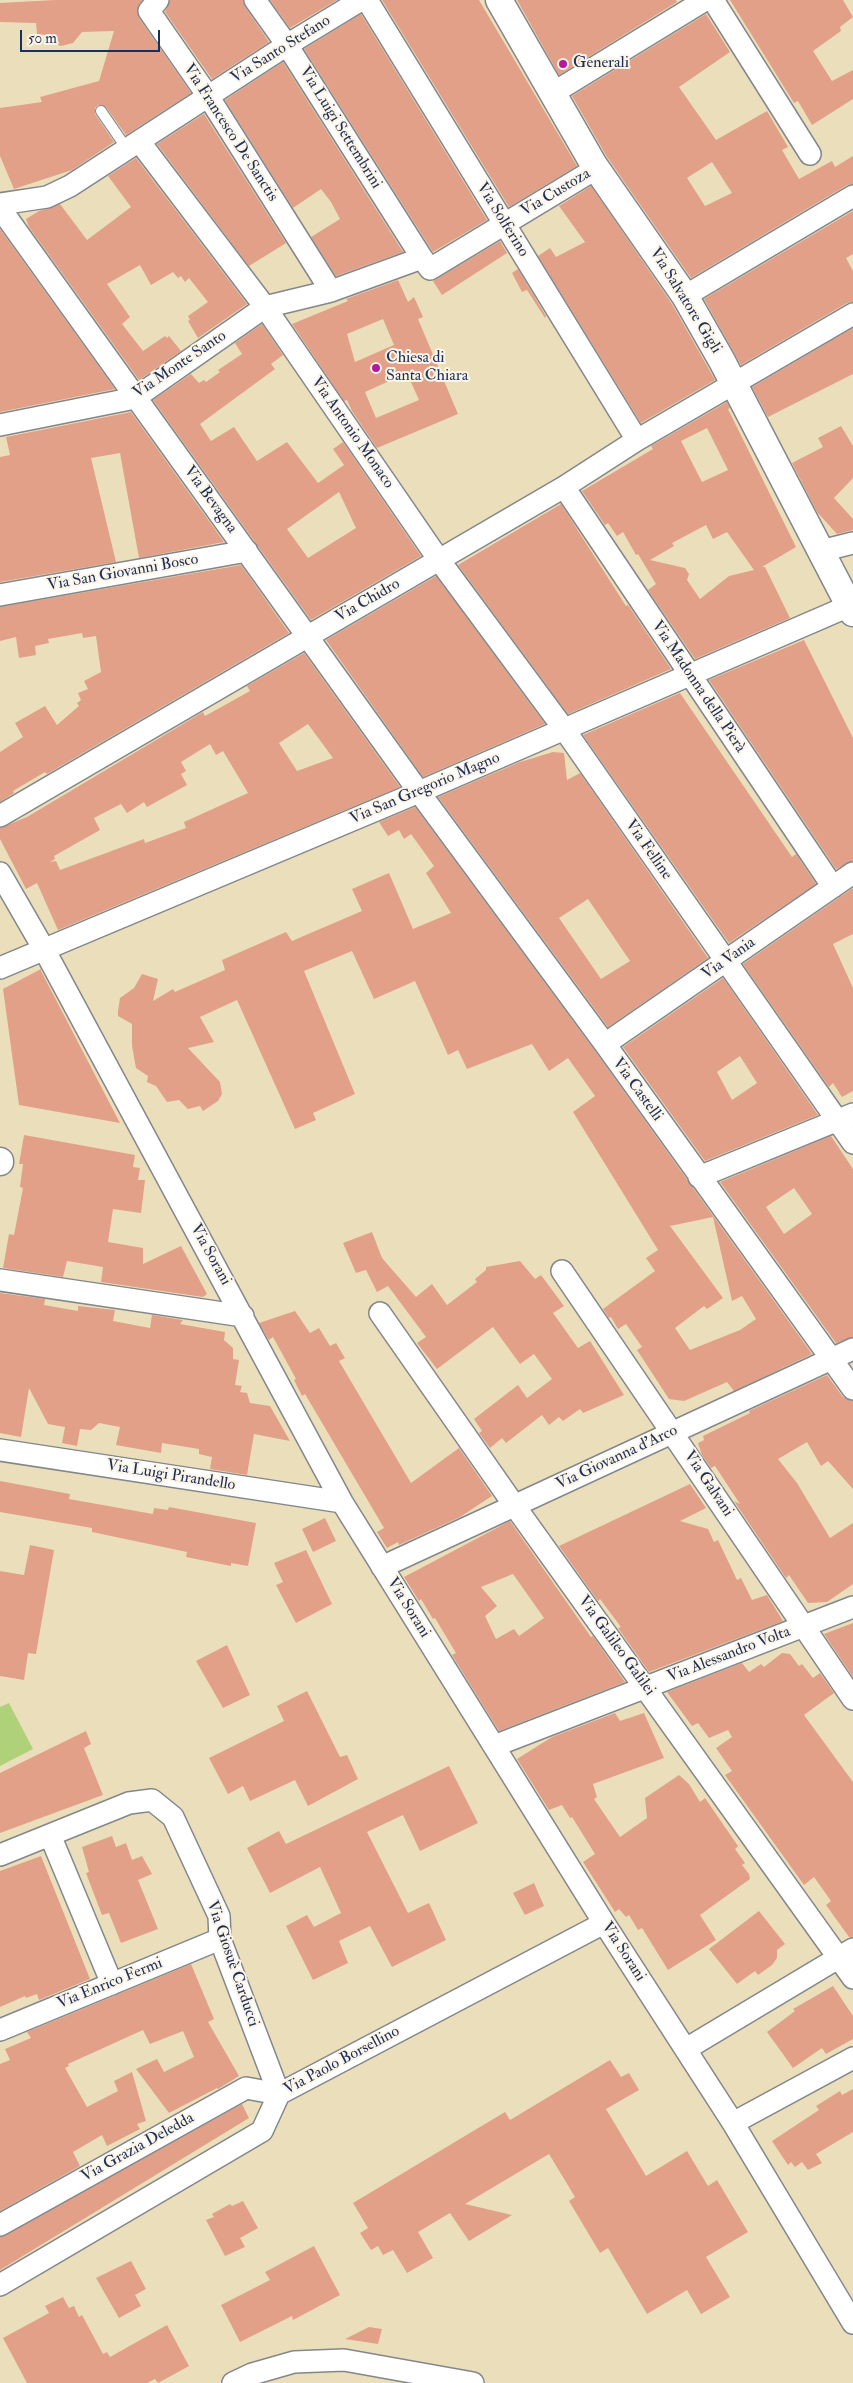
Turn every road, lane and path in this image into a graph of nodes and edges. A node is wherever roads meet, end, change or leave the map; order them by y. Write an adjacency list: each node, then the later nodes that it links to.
1 (255, 0): 8 (street, Via Luigi Settembrini)
2 (361, 0): 8 (street, Via Santo Stefano)
3 (367, 0): 17 (street, Via Solferino)
4 (499, 0): 9 (street, Via Salvatore Gigli)
5 (713, 0): 13 (street)
6 (695, 3): 9 (street)
7 (153, 6): 10 (street, Via Francesco De Sanctis)
8 (287, 45): 10 (street, Via Santo Stefano); 18 (street, Via Luigi Settembrini)
9 (553, 93): 14 (street, Via Salvatore Gigli)
10 (208, 96): 12 (street, Via Santo Stefano); 19 (street, Via Francesco De Sanctis)
11 (100, 111): 12 (lane)
12 (133, 145): 16 (street, Via Santo Stefano); 21 (street, Via Antonio Monaco)
13 (810, 154)
14 (597, 168): 17 (street, Via Custoza); 20 (street, Via Salvatore Gigli)
15 (853, 196): 20 (street)
16 (0, 206): 24 (street, Via Bevagna)
17 (504, 224): 18 (street, Via Custoza); 26 (street, Via Solferino)
18 (422, 258): 19 (street)
19 (331, 291): 21 (street)
20 (685, 296): 23 (street, Via Salvatore Gigli)
21 (266, 307): 24 (street, Via Monte Santo); 31 (street, Via Antonio Monaco)
22 (853, 314): 23 (street, Via Chidro)
23 (734, 383): 26 (street, Via Chidro); 30 (street, Via Salvatore Gigli)
24 (135, 398): 25 (street, Via Monte Santo); 29 (street, Via Bevagna)
25 (0, 425)
26 (637, 440): 27 (street, Via Chidro)
27 (564, 487): 31 (street, Via Chidro); 35 (street, Via Madonna della Pierà)
28 (853, 543): 30 (street)
29 (247, 551): 32 (street, Via San Giovanni Bosco); 34 (street, Via Bevagna)
30 (821, 551): 33 (street, Via Salvatore Gigli)
31 (439, 560): 34 (street, Via Chidro); 36 (street, Via Felline)
32 (0, 595)
33 (851, 610): 35 (street, Via San Gregorio Magno)
34 (308, 636): 37 (street, Via Bevagna); 38 (street, Via Chidro)
35 (689, 675): 36 (street, Via San Gregorio Magno); 41 (street, Via Madonna della Pierà)
36 (564, 729): 37 (street, Via San Gregorio Magno); 43 (street, Via Felline)
37 (419, 792): 42 (street, Via San Gregorio Magno); 45 (street, Via Castelli)
38 (0, 816)
39 (0, 873): 42 (street, Via Sorani)
40 (853, 873): 41 (street, Via Vania)
41 (833, 887): 43 (street, Via Vania)
42 (45, 951): 44 (street, Via San Gregorio Magno); 52 (street, Via Sorani)
43 (725, 961): 45 (street, Via Vania); 46 (street, Via Felline)
44 (0, 968)
45 (604, 1044): 48 (street, Via Castelli)
46 (845, 1117): 47 (street, Via Felline); 48 (street)
47 (853, 1143)
48 (699, 1177): 54 (street, Via Castelli)
49 (562, 1271): 56 (street, Via Galvani)
50 (0, 1280): 52 (street)
51 (380, 1313): 59 (street, Via Galileo Galilei)
52 (243, 1316): 58 (street, Via Sorani)
53 (853, 1349): 54 (street, Via Giovanna d'Arco)
54 (832, 1359): 55 (street, Via Castelli); 56 (street, Via Giovanna d'Arco)
55 (853, 1389)
56 (673, 1432): 59 (street, Via Giovanna d'Arco); 62 (street, Via Galvani)
57 (0, 1450): 58 (street, Via Luigi Pirandello)
58 (342, 1502): 60 (street, Via Sorani)
59 (514, 1505): 60 (street, Via Giovanna d'Arco); 63 (street, Via Galileo Galilei)
60 (382, 1566): 65 (street, Via Sorani)
61 (853, 1607): 62 (street, Via Alessandro Volta)
62 (804, 1626): 63 (street, Via Alessandro Volta); 64 (street, Via Galvani)
63 (646, 1687): 65 (street, Via Alessandro Volta); 70 (street, Via Galileo Galilei)
64 (853, 1699)
65 (494, 1746): 68 (street, Via Sorani)
66 (50, 1835): 67 (street, Via Giosuè Carducci); 69 (street, Via Giosuè Carducci); 72 (street)
67 (0, 1855)
68 (604, 1923): 74 (street, Via Sorani); 76 (street, Via Paolo Borsellino)
69 (220, 1939): 72 (street, Via Enrico Fermi); 76 (street, Via Giosuè Carducci)
70 (845, 1953): 71 (street, Via Galileo Galilei); 74 (street)
71 (853, 1978)
72 (112, 1984): 73 (street, Via Enrico Fermi)
73 (0, 2030)
74 (686, 2050): 77 (street, Via Sorani)
75 (853, 2058): 77 (street)
76 (279, 2094): 78 (street, Via Grazia Deledda); 79 (street, Via Paolo Borsellino)
77 (733, 2123): 80 (street, Via Sorani)
78 (0, 2225)
79 (0, 2285)
80 (850, 2313)
81 (233, 2383): 82 (street)
82 (474, 2383)

